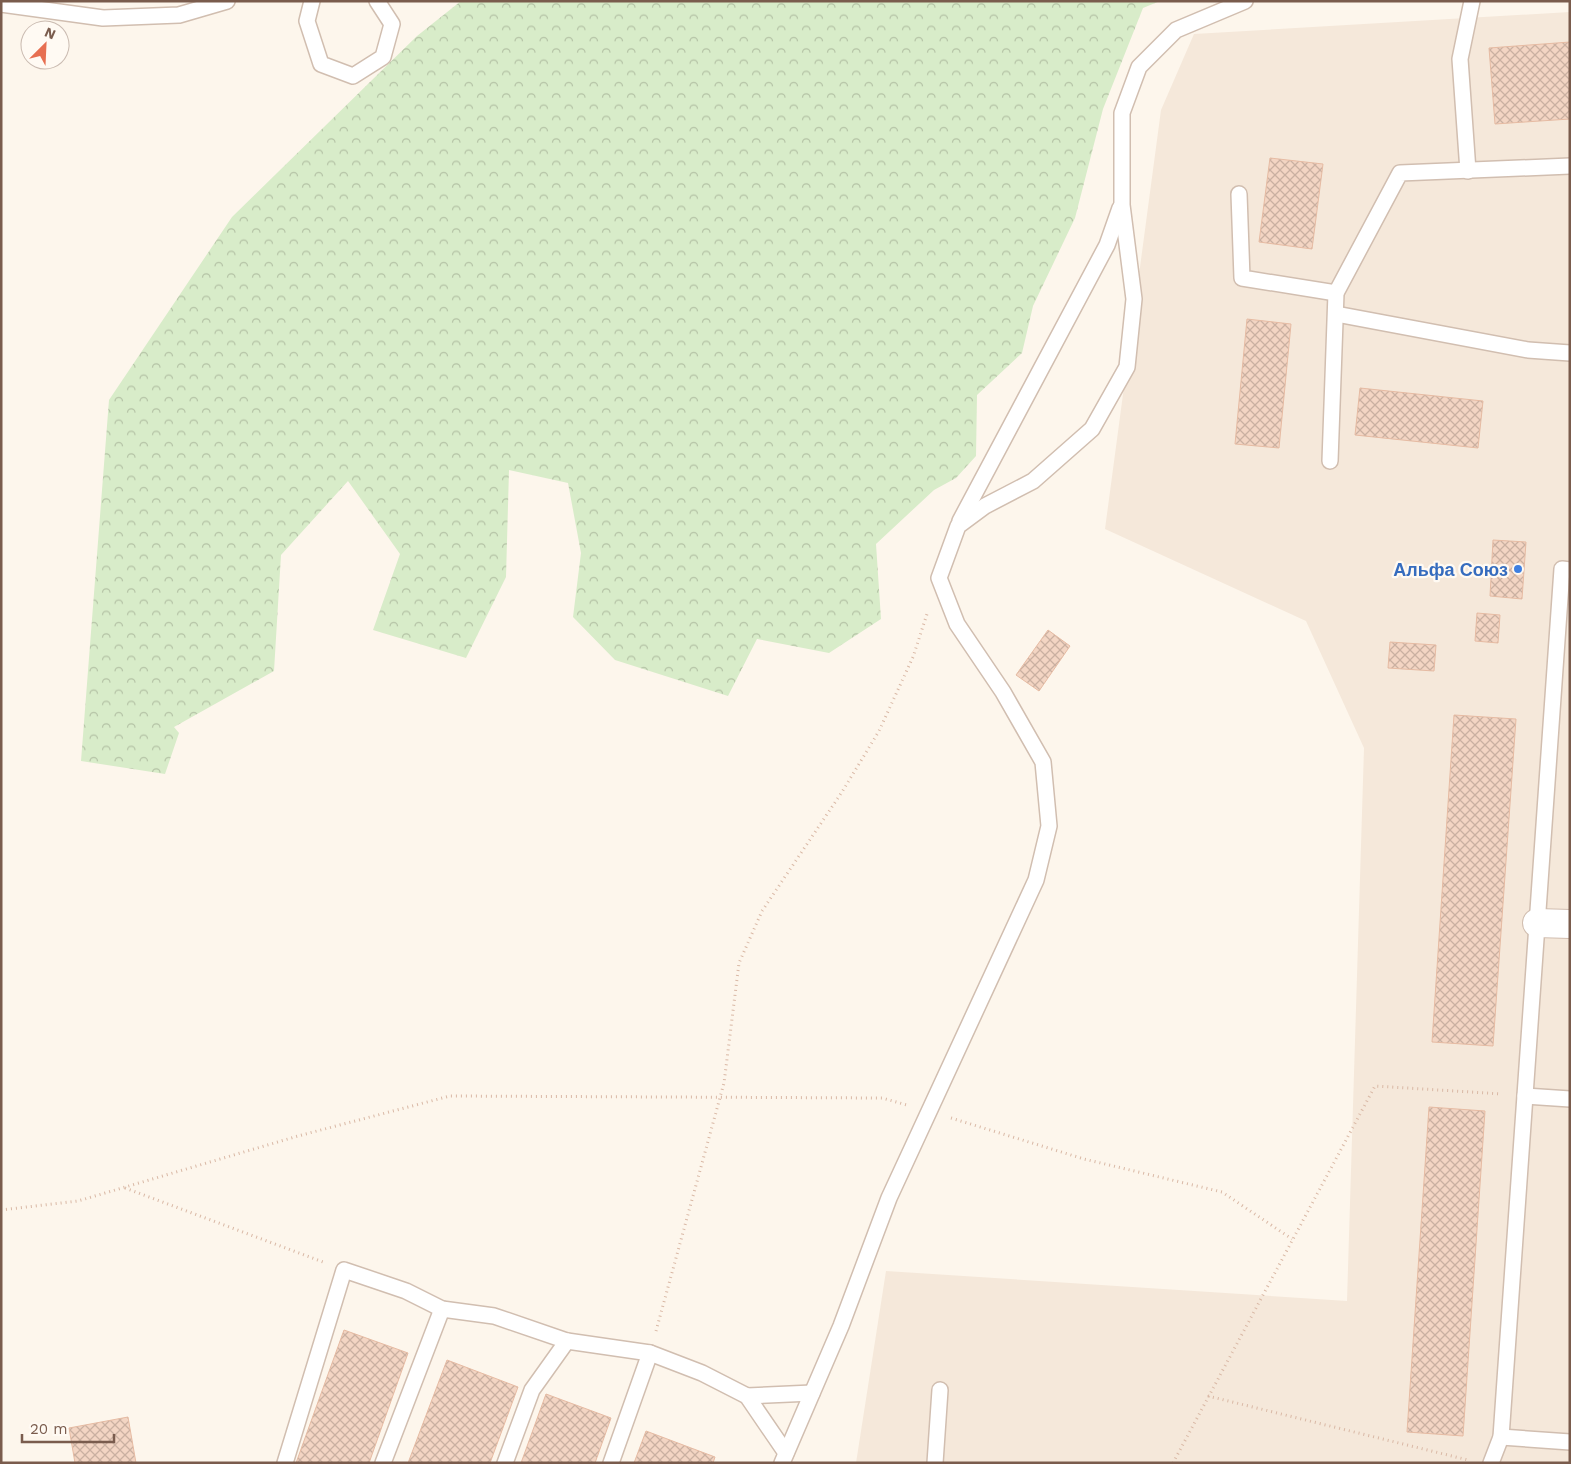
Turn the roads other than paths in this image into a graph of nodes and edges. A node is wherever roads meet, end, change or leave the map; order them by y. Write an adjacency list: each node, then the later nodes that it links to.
1 (227, 1): 6 (lane)
2 (312, 1): 3 (lane)
3 (377, 1)
4 (1245, 1): 10 (lane)
5 (1472, 1): 8 (lane)
6 (1, 4)
7 (1570, 166): 8 (lane)
8 (1468, 170): 11 (lane)
9 (1239, 194): 11 (lane)
10 (1122, 204): 15 (lane); 15 (lane)
11 (1336, 293): 12 (lane)
12 (1336, 314): 13 (lane); 14 (lane)
13 (1570, 353)
14 (1330, 461)
15 (958, 526): 25 (lane)
16 (1570, 570): 17 (lane)
17 (1537, 923): 18 (street); 19 (lane)
18 (1570, 924)
19 (1525, 1096): 20 (lane); 27 (lane)
20 (1570, 1099)
21 (442, 1309): 22 (lane); 30 (lane); 31 (lane)
22 (567, 1342): 23 (lane); 32 (lane)
23 (650, 1352): 26 (lane); 33 (lane)
24 (940, 1390): 34 (lane)
25 (812, 1393): 26 (lane); 29 (lane)
26 (747, 1396): 29 (lane)
27 (1501, 1437): 28 (lane); 35 (lane)
28 (1570, 1442)
29 (784, 1458)
30 (285, 1463)
31 (384, 1463)
32 (505, 1463)
33 (611, 1463)
34 (935, 1463)
35 (1491, 1463)

